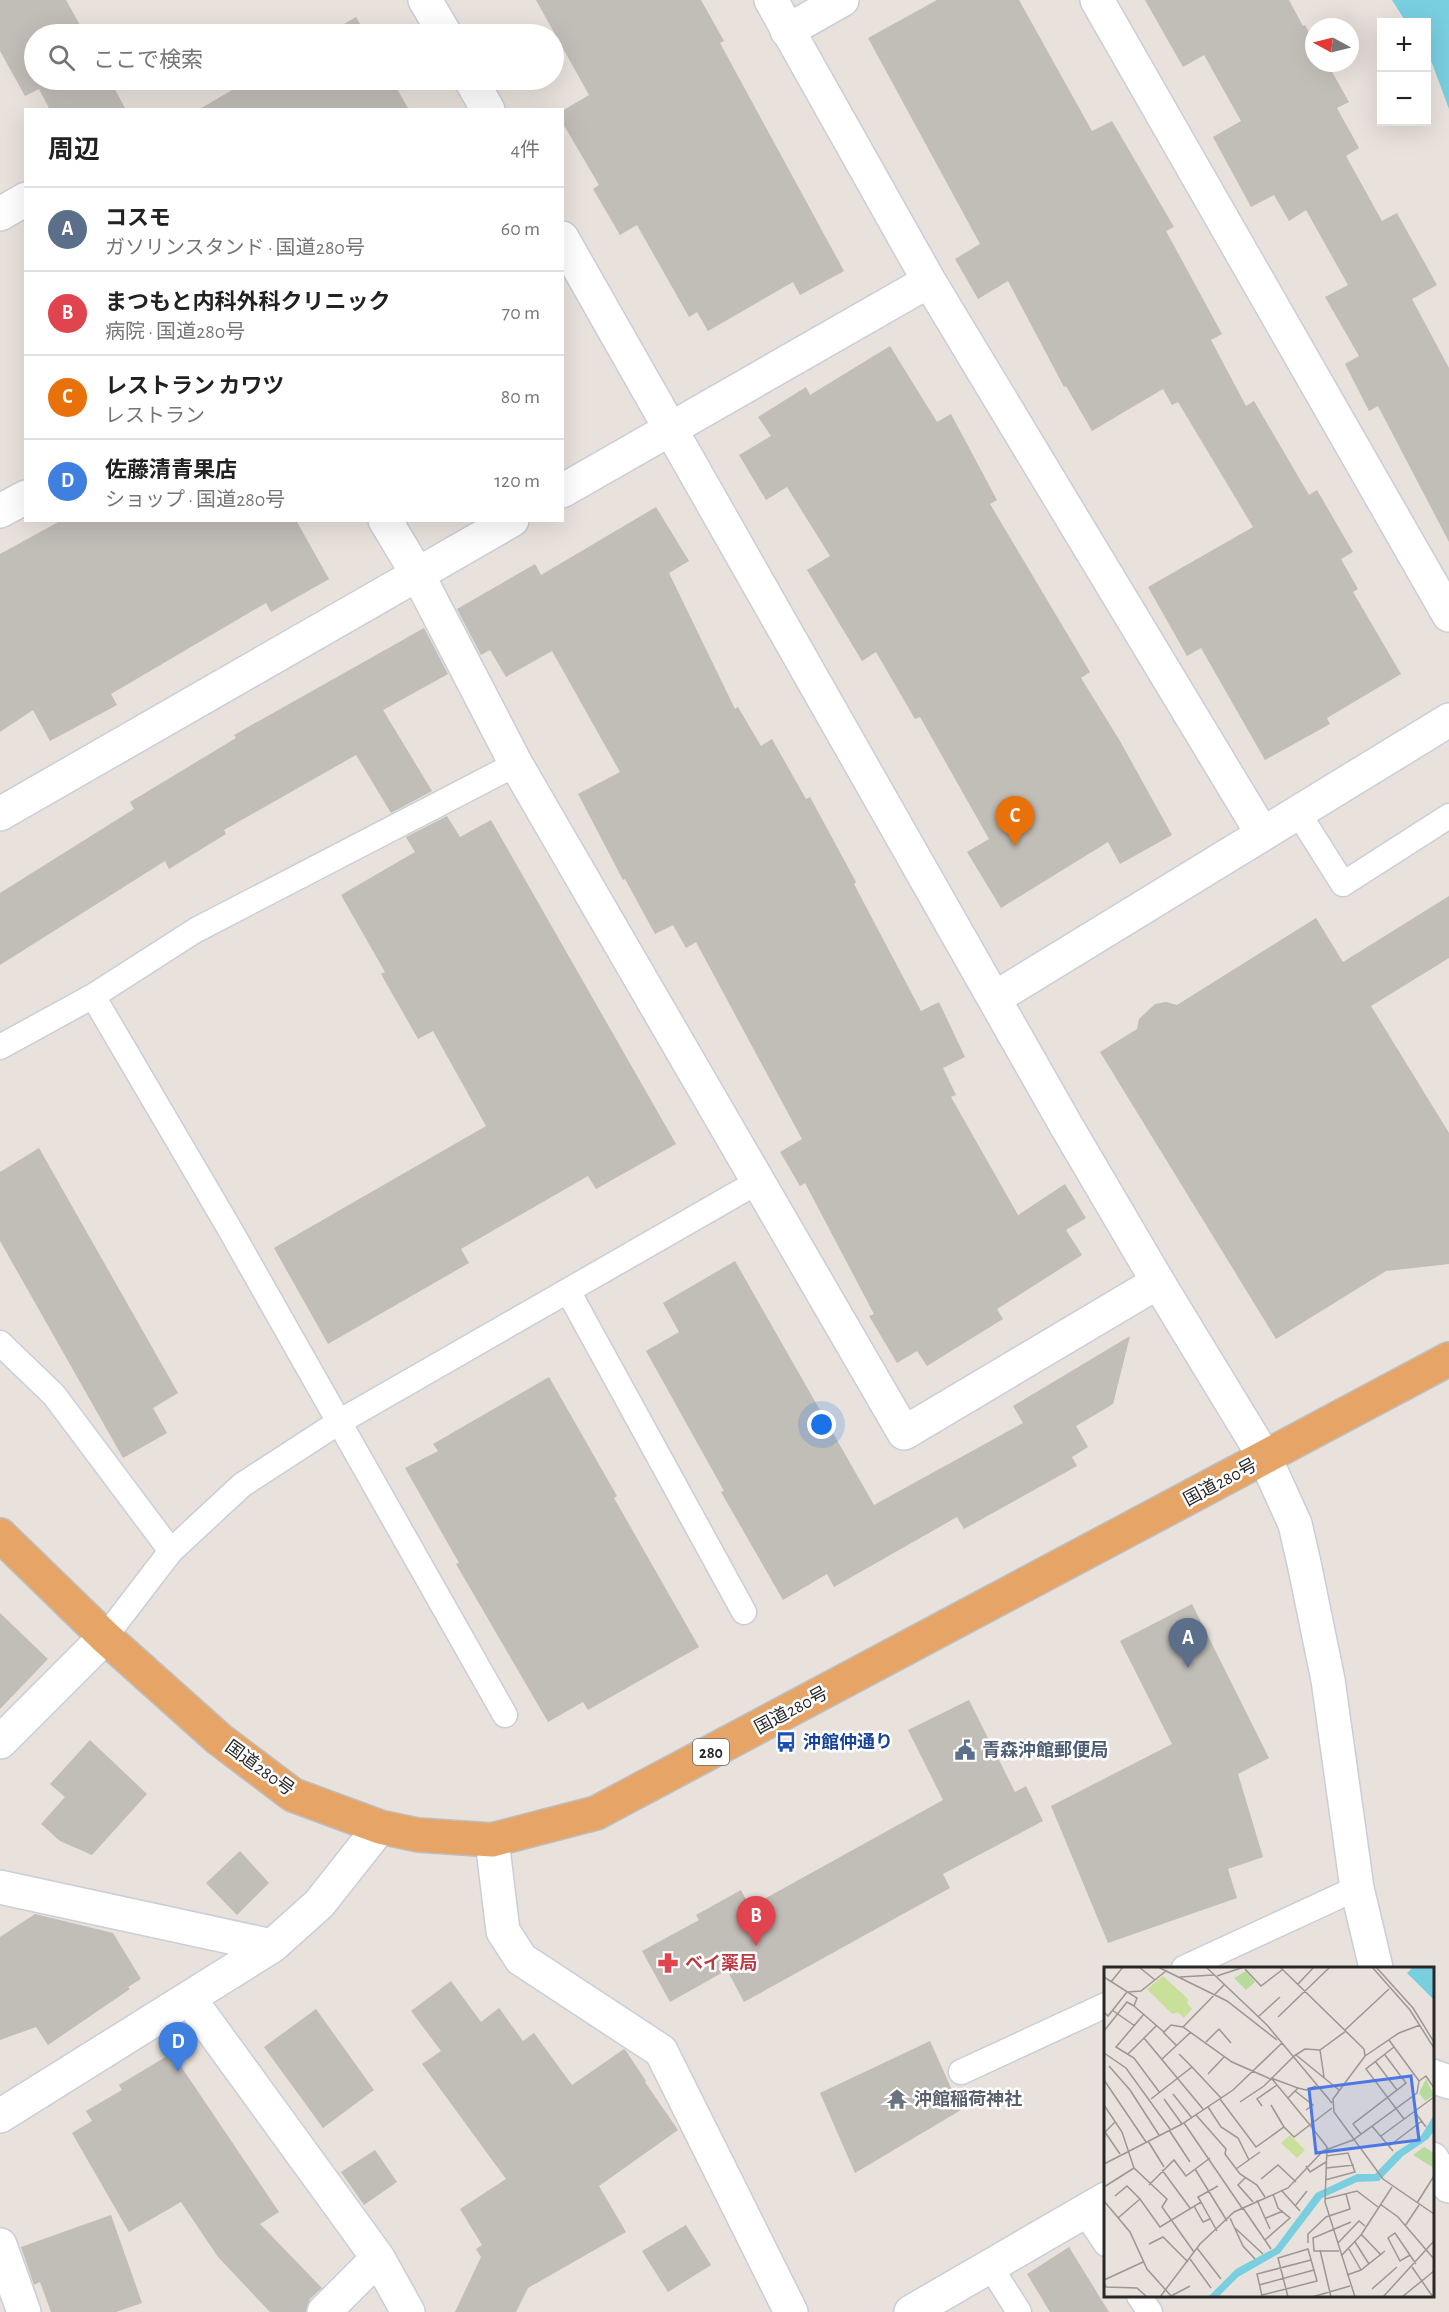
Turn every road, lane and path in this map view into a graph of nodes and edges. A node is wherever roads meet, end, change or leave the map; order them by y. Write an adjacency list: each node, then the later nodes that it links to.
1 (425, 0): 5 (street)
2 (771, 0): 6 (street)
3 (842, 0): 6 (street)
4 (1097, 0): 20 (street)
5 (439, 24)
6 (788, 31): 12 (street)
7 (477, 90): 8 (street)
8 (487, 108)
9 (24, 200): 10 (street)
10 (0, 214)
11 (564, 241): 13 (street)
12 (928, 281): 13 (street); 26 (street)
13 (672, 427): 14 (street); 28 (street)
14 (564, 490)
15 (24, 498): 16 (street)
16 (0, 512)
17 (387, 522): 19 (street)
18 (509, 522): 19 (street)
19 (418, 575): 22 (street); 24 (street)
20 (1449, 615)
21 (1449, 720): 23 (street)
22 (516, 764): 27 (lane); 30 (street)
23 (1297, 811): 25 (lane); 26 (street)
24 (0, 814)
25 (1449, 816)
26 (1262, 833): 28 (street)
27 (93, 996): 29 (lane); 35 (lane)
28 (995, 998): 31 (street)
29 (0, 1047)
30 (759, 1181): 31 (street); 32 (lane)
31 (1158, 1282): 36 (street)
32 (567, 1291): 35 (lane); 39 (lane)
33 (0, 1343): 38 (lane)
34 (1449, 1359): 36 (highway, 国道280号 / 280)
35 (339, 1422): 38 (lane); 41 (lane)
36 (1265, 1458): 44 (highway, 国道280号 / 280); 46 (street)
37 (0, 1535): 40 (highway, 国道280号 / 280)
38 (171, 1551): 40 (lane)
39 (744, 1612)
40 (105, 1636): 42 (street); 43 (highway, 国道280号 / 280)
41 (505, 1714)
42 (0, 1742)
43 (380, 1827): 44 (highway, 国道280号 / 280); 47 (street)
44 (492, 1840): 67 (street)
45 (0, 1887): 47 (street)
46 (1357, 1888): 48 (lane); 49 (street)
47 (272, 1946): 50 (street)
48 (1186, 1967)
49 (1376, 1967)
50 (189, 1998): 55 (street); 61 (street)
51 (1104, 2006): 52 (lane)
52 (961, 2072)
53 (1434, 2077): 54 (street)
54 (1449, 2082)
55 (0, 2116)
56 (1434, 2162): 57 (street)
57 (1449, 2186)
58 (1095, 2205): 59 (lane); 62 (street)
59 (1104, 2237)
60 (0, 2245): 64 (street)
61 (378, 2258): 65 (street); 66 (street)
62 (990, 2266): 68 (street); 69 (lane)
63 (1140, 2297): 70 (lane)
64 (24, 2312)
65 (324, 2312)
66 (408, 2312)
67 (791, 2312)
68 (911, 2312)
69 (1019, 2312)
70 (1150, 2312)

